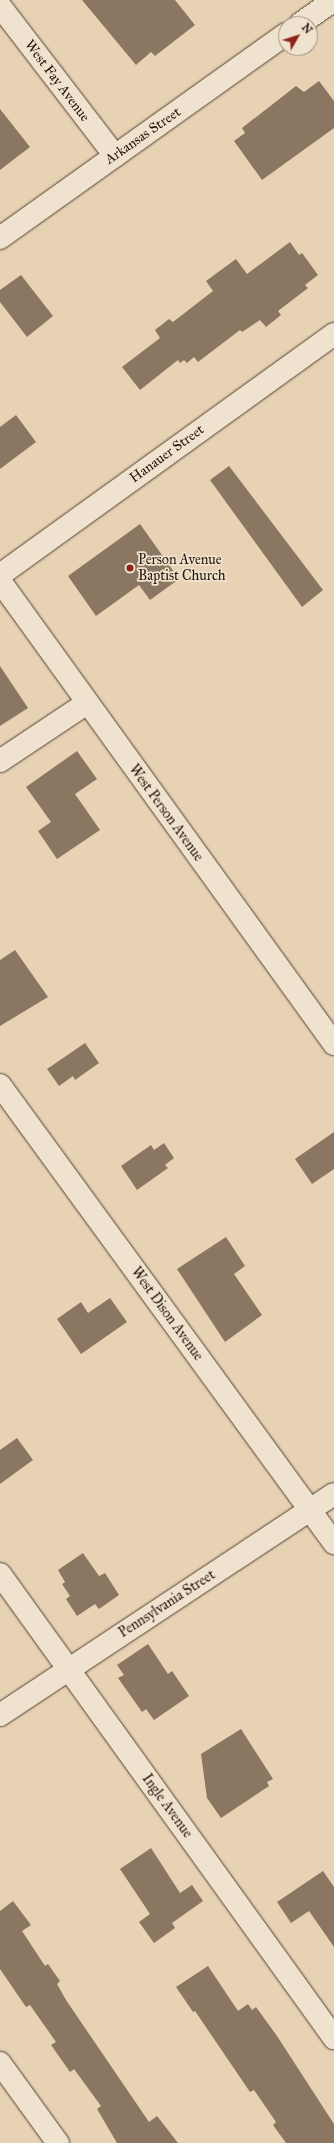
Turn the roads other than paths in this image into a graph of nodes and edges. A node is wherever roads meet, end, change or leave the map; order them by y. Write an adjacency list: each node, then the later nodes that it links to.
1 (334, 0): 3 (street)
2 (0, 6): 5 (street, West Fay Avenue)
3 (311, 16)
4 (278, 40): 5 (street, Arkansas Street)
5 (115, 156): 6 (street, Arkansas Street)
6 (0, 238)
7 (334, 334): 8 (street, Hanauer Street)
8 (0, 575)
9 (0, 581): 10 (street, West Person Avenue)
10 (87, 703): 11 (street); 12 (street, West Person Avenue)
11 (0, 761)
12 (334, 1044)
13 (0, 1085): 15 (street, West Dison Avenue)
14 (334, 1494): 15 (street, Pennsylvania Street)
15 (310, 1510): 16 (street, West Dison Avenue); 18 (street, Pennsylvania Street)
16 (334, 1543)
17 (0, 1574): 18 (street, Ingle Avenue)
18 (69, 1669): 19 (street, Pennsylvania Street); 20 (street, Ingle Avenue)
19 (0, 1715)
20 (334, 2038)
21 (0, 2063): 22 (street)
22 (58, 2143)

